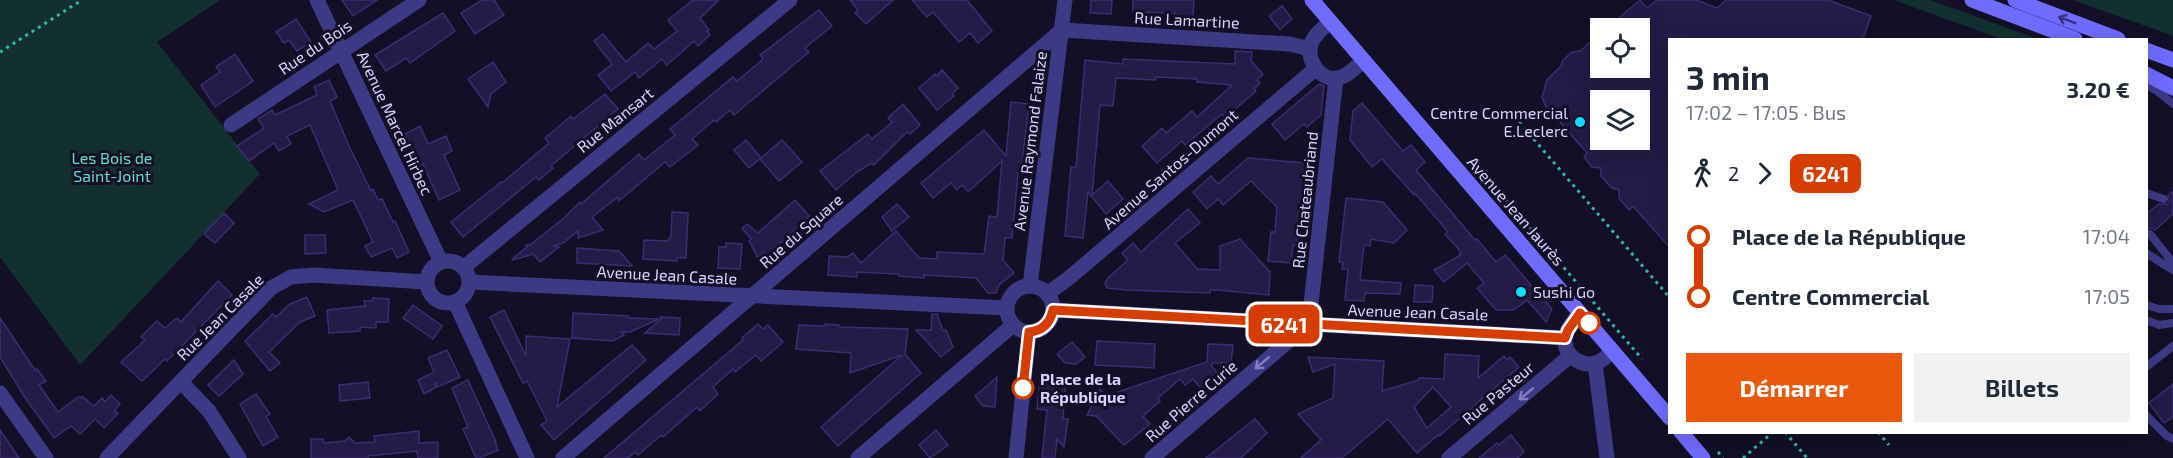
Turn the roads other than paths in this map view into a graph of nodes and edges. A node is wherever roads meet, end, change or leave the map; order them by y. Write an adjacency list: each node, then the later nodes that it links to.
1 (316, 0): 15 (street, Avenue Marcel Hirbec)
2 (419, 0): 15 (street, Rue du Bois)
3 (790, 0): 32 (street, Rue Mansart)
4 (1065, 0): 10 (street, Avenue Raymond Falaize)
5 (1312, 0): 9 (street, Avenue Jean Jaurès)
6 (1965, 0): 11 (lane)
7 (1972, 0): 12 (street)
8 (2015, 0): 13 (street, one-way to 8)
9 (1330, 22): 14 (street); 18 (street, Avenue Jean Jaurès)
10 (1062, 30): 14 (street, Rue Lamartine); 36 (street, Avenue Raymond Falaize); 38 (street, Rue du Square)
11 (2054, 38)
12 (2072, 38)
13 (2115, 38)
14 (1310, 49): 19 (street)
15 (341, 51): 25 (street, Rue du Bois); 30 (street, Avenue Marcel Hirbec)
16 (2148, 51): 17 (street)
17 (2173, 60)
18 (1363, 61): 21 (street); 44 (street, Avenue Jean Jaurès)
19 (1315, 69): 21 (street); 37 (street, Avenue Santos-Dumont)
20 (2148, 76): 23 (street)
21 (1336, 78): 48 (street, Rue Chateaubriand)
22 (2148, 86): 24 (lane)
23 (2173, 88)
24 (2173, 104)
25 (231, 125)
26 (2148, 194): 27 (lane)
27 (2164, 199)
28 (2150, 234): 31 (lane)
29 (2148, 254): 33 (lane)
30 (441, 262): 32 (street); 34 (street)
31 (2173, 263)
32 (463, 268): 35 (street)
33 (2173, 270)
34 (427, 282): 39 (street); 56 (street, Rue Jean Casale)
35 (469, 282): 38 (street, Avenue Jean Casale); 39 (street)
36 (1030, 286): 37 (street); 41 (street)
37 (1047, 294): 43 (street)
38 (752, 297): 41 (street, Avenue Jean Casale); 66 (street, Rue du Square)
39 (455, 302): 65 (street)
40 (2148, 306): 42 (lane)
41 (1007, 308): 47 (street)
42 (2173, 309)
43 (1053, 310): 48 (street, Avenue Jean Casale); 49 (street)
44 (1580, 313): 50 (street); 52 (street, Avenue Jean Jaurès)
45 (2148, 321): 46 (lane)
46 (2173, 321)
47 (1013, 325): 49 (street); 67 (street)
48 (1307, 325): 50 (street, Avenue Jean Casale); 69 (street, Rue Pierre Curie, one-way to 69)
49 (1029, 332): 68 (street)
50 (1565, 338): 53 (street)
51 (2173, 346): 55 (lane)
52 (1612, 350): 54 (street); 58 (street, Avenue Jean Jaurès)
53 (1570, 356): 54 (street); 70 (street, Rue Pasteur, one-way to 70)
54 (1595, 363): 71 (street)
55 (2148, 365)
56 (181, 382): 63 (street, Rue Jean Casale); 64 (street)
57 (0, 393): 62 (street)
58 (1668, 416)
59 (2148, 416): 61 (lane)
60 (1683, 434): 72 (street)
61 (2173, 439)
62 (46, 458)
63 (107, 458)
64 (238, 458)
65 (527, 458)
66 (563, 458)
67 (858, 458)
68 (1016, 458)
69 (1152, 458)
70 (1449, 458)
71 (1607, 458)
72 (1703, 458)

